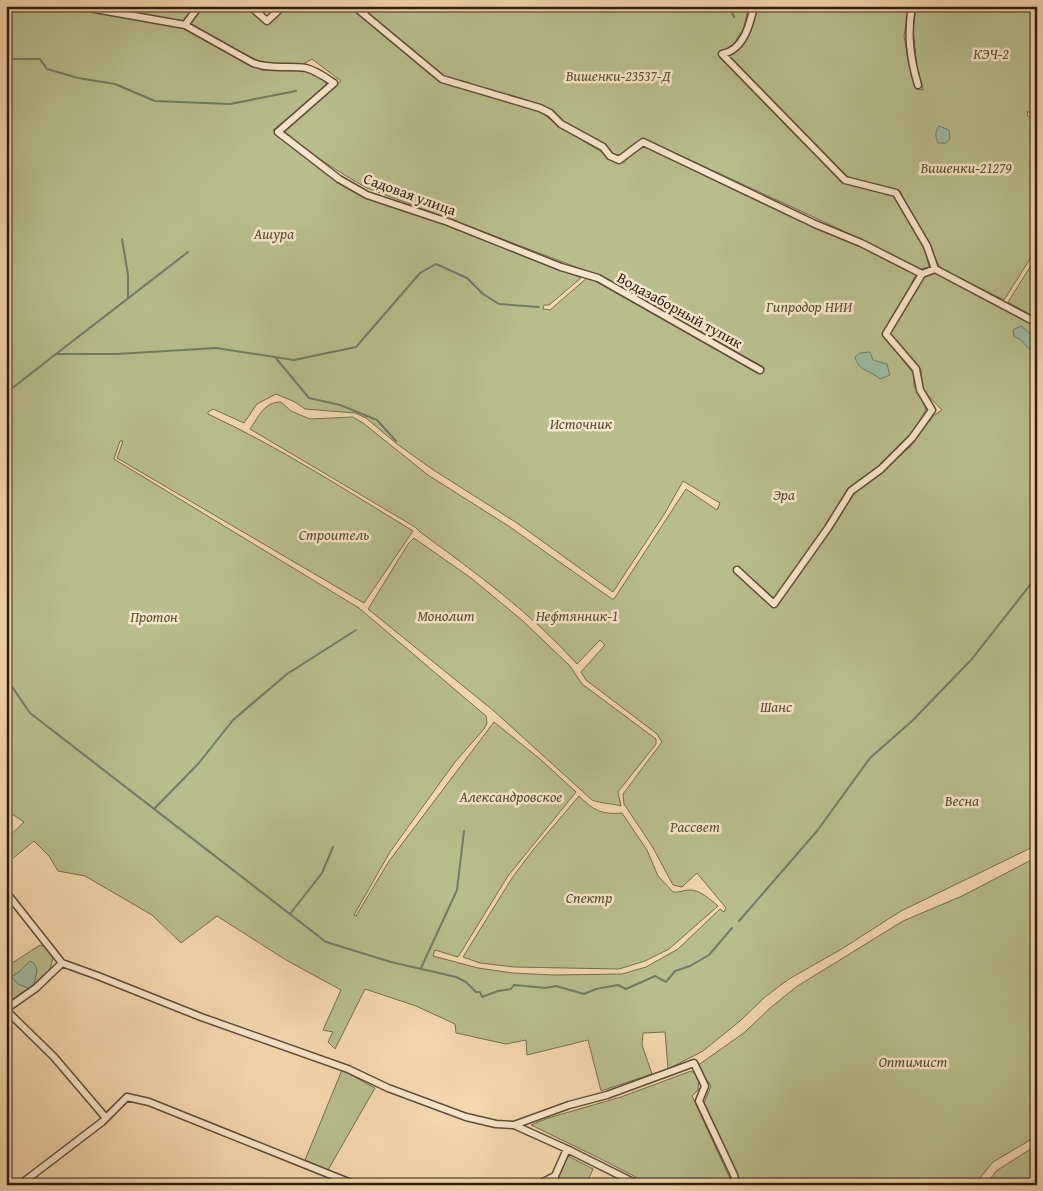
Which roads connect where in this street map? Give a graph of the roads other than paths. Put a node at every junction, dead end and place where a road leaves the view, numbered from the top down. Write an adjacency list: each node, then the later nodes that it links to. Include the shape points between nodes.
1 (78, 6): 8 (street)
2 (199, 6): 8 (street)
3 (250, 6): 4 (street, via 267,21)
4 (283, 6)
5 (354, 6): 12 (street, via 442,79 540,108 619,160 643,142)
6 (754, 6): 10 (street, via 749,29 737,45 722,54 845,180 896,193 927,246)
7 (912, 6): 9 (street, via 909,41)
8 (185, 25): 11 (street, Садовая улица, via 253,64 265,68 304,68 319,72 334,83 278,132 339,179 367,195)
9 (918, 85)
10 (935, 269): 12 (street); 13 (street)
11 (587, 274): 14 (street, Водазаборный тупик)
12 (922, 274): 15 (street, via 886,334 916,369 920,390 932,410 912,438 882,469 851,491 774,604)
13 (1037, 323)
14 (760, 370)
15 (737, 570)
16 (6, 892): 17 (street)
17 (62, 963): 18 (street, via 36,988); 20 (street, via 348,1069 388,1088 466,1117)
18 (6, 1009): 19 (street, via 54,1057)
19 (106, 1118): 23 (street, via 26,1180); 24 (street, via 127,1098 149,1102)
20 (514, 1125): 21 (street); 28 (street, via 694,1063 705,1086 699,1101)
21 (567, 1149): 22 (street); 27 (street)
22 (554, 1176): 25 (street); 26 (street)
23 (24, 1185)
24 (356, 1185)
25 (537, 1185)
26 (554, 1185)
27 (639, 1185)
28 (737, 1185)

